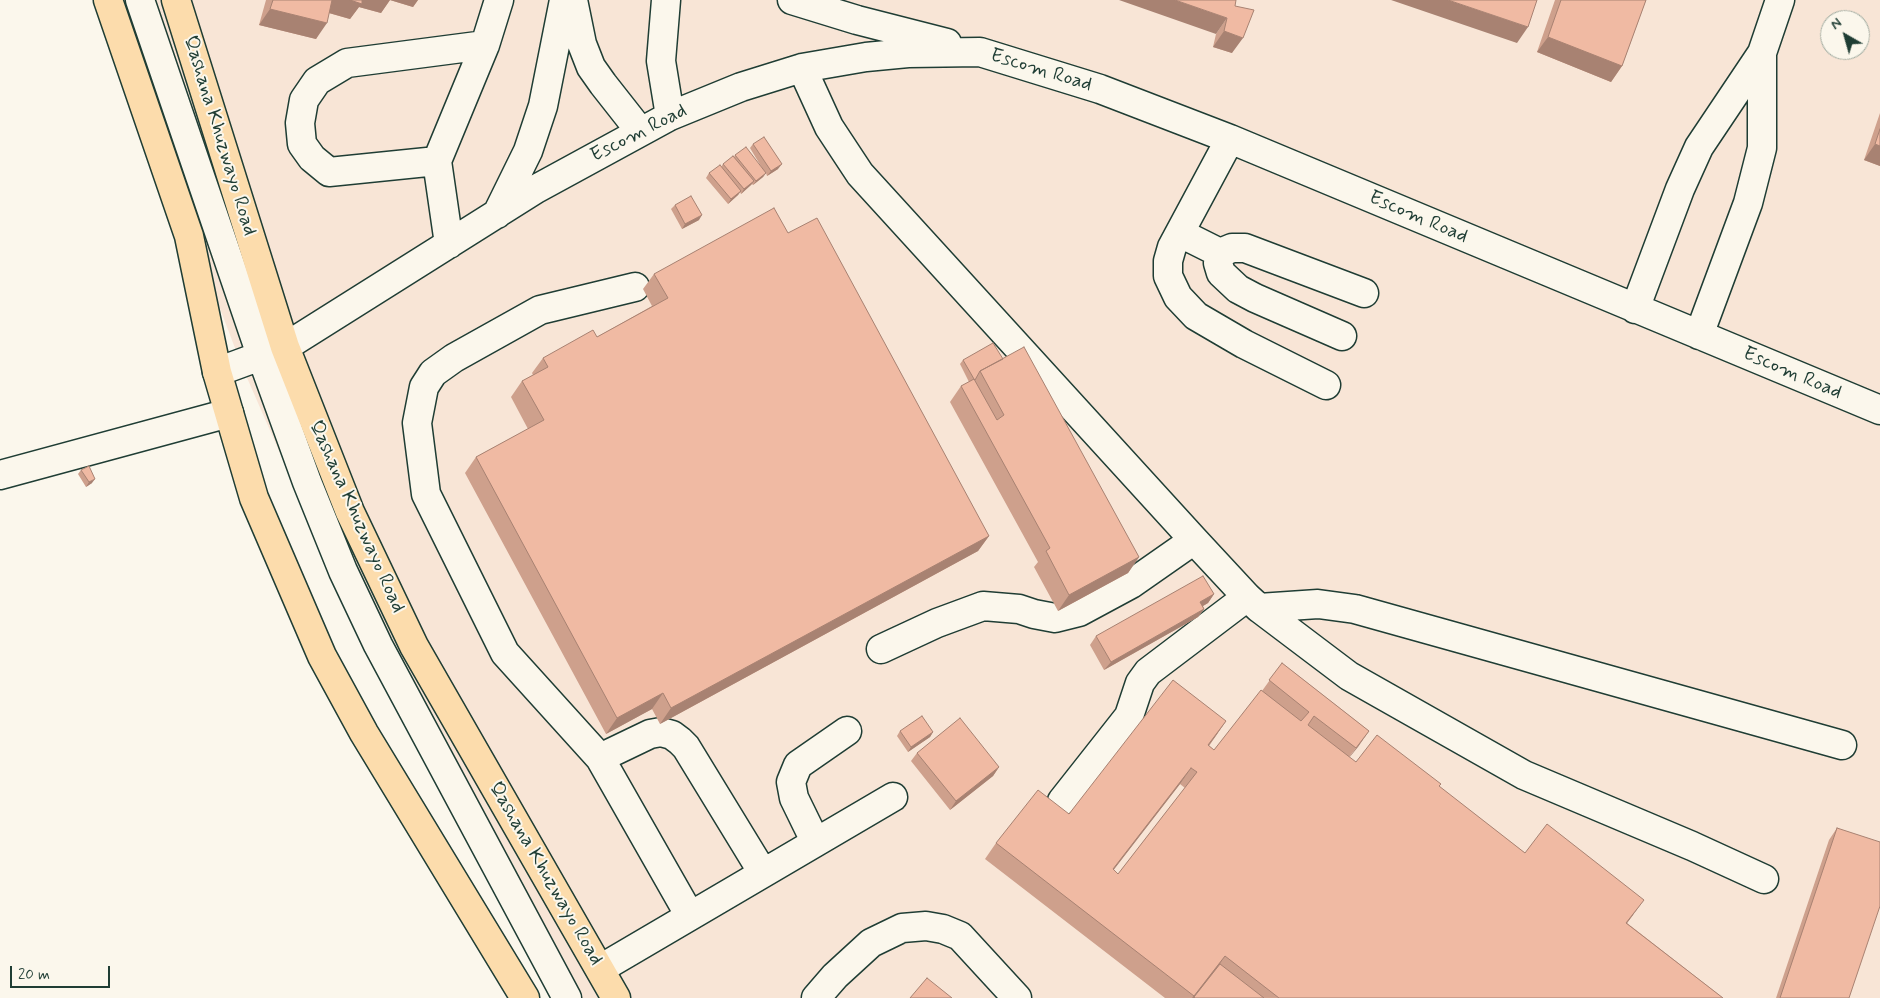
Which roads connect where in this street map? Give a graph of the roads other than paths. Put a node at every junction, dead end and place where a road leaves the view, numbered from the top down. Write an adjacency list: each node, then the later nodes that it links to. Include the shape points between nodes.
1 (108, 0): 28 (main road, via 189,236)
2 (140, 0): 27 (street)
3 (176, 0): 27 (main road, Qashana Khuzwayo Road)
4 (499, 0): 10 (street)
5 (564, 0): 18 (street, via 543,106 528,150)
6 (573, 0): 15 (street, via 582,44 591,67)
7 (666, 0): 14 (street, via 661,61)
8 (792, 0): 11 (street)
9 (1780, 0): 12 (street)
10 (485, 45): 17 (street); 17 (street, via 347,63 317,81 304,100 300,122 302,144 312,158 329,172)
11 (980, 52): 13 (street, Escom Road, via 866,57); 16 (street, Escom Road, via 1100,89)
12 (1762, 53): 24 (street, via 1699,147); 25 (street, via 1762,148 1748,203)
13 (802, 68): 14 (street, Escom Road, via 741,87); 33 (street, via 829,127 860,174)
14 (670, 116): 15 (street, Escom Road)
15 (640, 131): 18 (street, Escom Road)
16 (1230, 139): 19 (street); 24 (street, Escom Road)
17 (437, 161): 20 (street)
18 (497, 214): 20 (street, Escom Road)
19 (1180, 233): 21 (street); 29 (street, via 1168,261 1168,276 1178,297 1196,316)
20 (449, 244): 27 (street, Escom Road)
21 (1220, 254): 23 (street, via 1232,248 1245,248); 26 (street, via 1221,273 1238,288)
22 (635, 287): 38 (street, via 540,310 454,358 433,373 424,387 417,423 426,494 505,653)
23 (1364, 293)
24 (1635, 309): 25 (street, Escom Road)
25 (1699, 335): 30 (street, Escom Road)
26 (1342, 336)
27 (273, 351): 28 (street, Escom Road); 45 (main road, Qashana Khuzwayo Road, via 414,646); 47 (street, via 307,482 342,571)
28 (217, 372): 31 (main road)
29 (1326, 385)
30 (1880, 410)
31 (229, 414): 32 (street); 46 (main road, via 254,498 322,656 364,732)
32 (0, 476)
33 (1194, 540): 34 (street); 35 (street, via 1131,584 1080,612 1055,618 1019,608 983,606 937,623)
34 (1253, 603): 37 (street, via 1318,604 1355,609); 40 (street, via 1148,672 1140,683 1129,716); 43 (street, via 1349,676 1524,775)
35 (881, 650)
36 (847, 731): 41 (street, via 798,765 790,782 794,798)
37 (1842, 745)
38 (600, 758): 42 (street, via 650,734 661,732 680,741); 44 (street)
39 (893, 797): 41 (street)
40 (1062, 801)
41 (815, 841): 42 (street)
42 (763, 873): 44 (street)
43 (1764, 879)
44 (690, 916): 45 (street)
45 (600, 969): 48 (main road, Qashana Khuzwayo Road)
46 (525, 998)
47 (567, 998)
48 (616, 998)
49 (816, 998): 50 (street, via 871,943 902,928 926,926 960,936)
50 (1017, 998)

